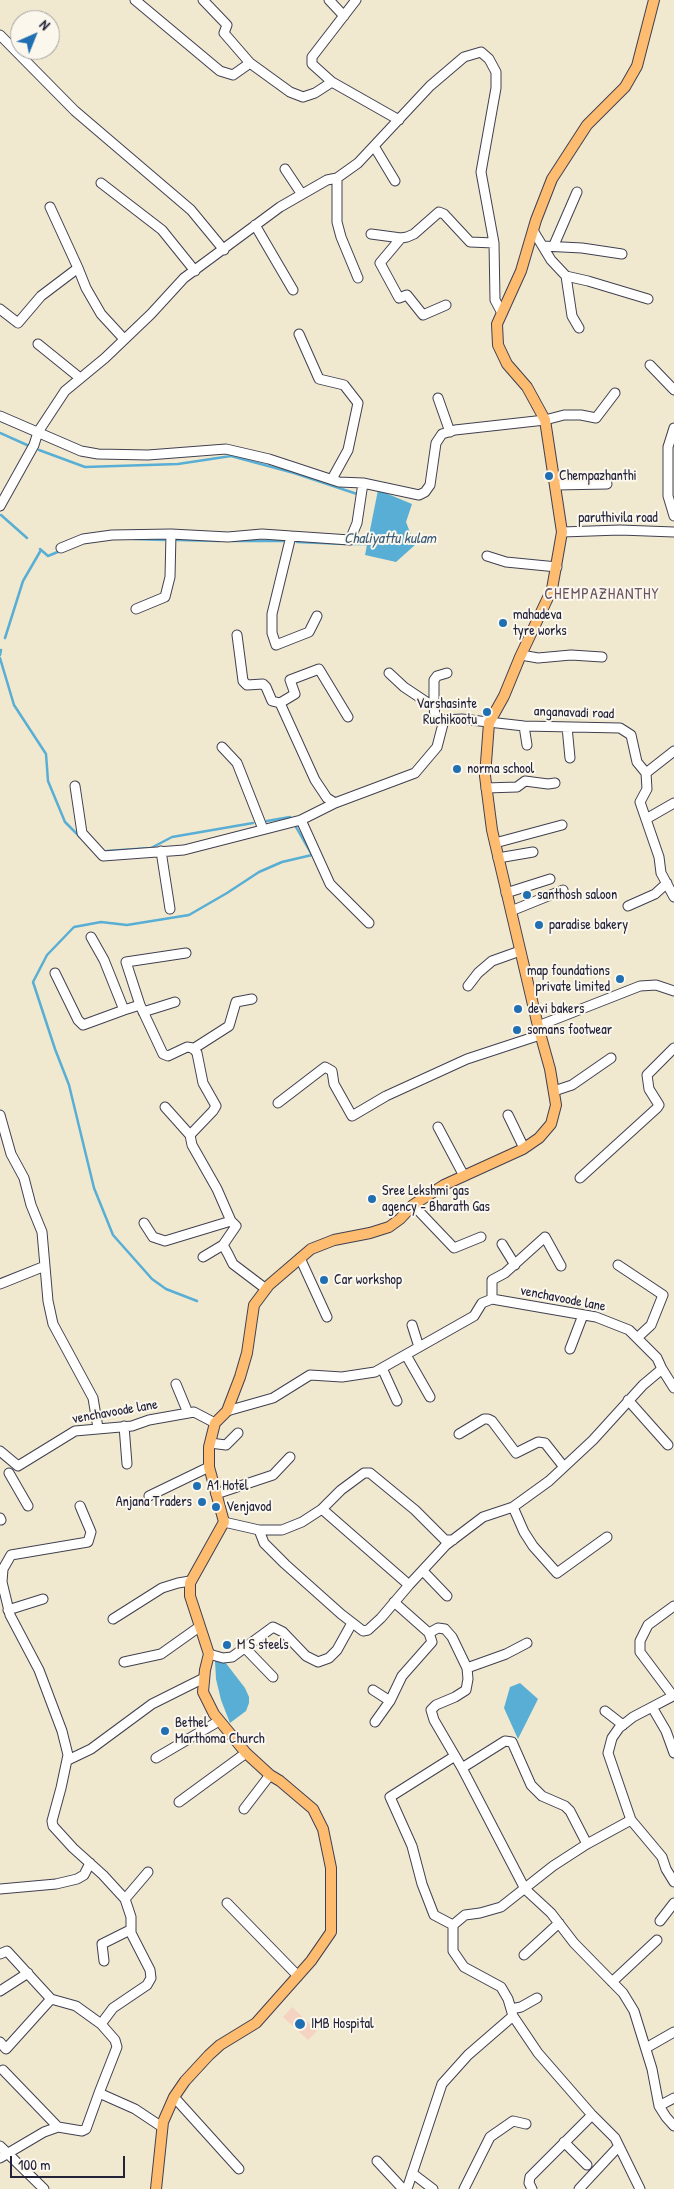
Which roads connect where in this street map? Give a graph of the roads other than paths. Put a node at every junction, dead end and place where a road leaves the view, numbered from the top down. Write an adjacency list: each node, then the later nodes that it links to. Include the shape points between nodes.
1 (135, 0): 8 (street, via 220,71 233,75)
2 (203, 0): 8 (street, via 227,25 224,33)
3 (329, 0): 6 (street)
4 (356, 0): 6 (street)
5 (654, 0): 20 (main road, via 637,66 625,87 587,125 561,164 552,179)
6 (344, 16): 9 (street, via 312,57 312,64)
7 (0, 35): 26 (street, via 75,112 192,210)
8 (250, 63): 9 (street, via 290,92 303,96 315,93)
9 (332, 82): 10 (street)
10 (399, 120): 11 (street); 23 (street, via 430,86 464,57 481,52 489,59 496,72 496,88 481,172)
11 (374, 146): 13 (street); 14 (street)
12 (285, 169): 17 (street)
13 (337, 178): 17 (street); 31 (street, via 337,222)
14 (395, 180)
15 (102, 183): 29 (street, via 162,230)
16 (577, 192): 24 (street)
17 (301, 193): 19 (street)
18 (50, 207): 28 (street)
19 (255, 224): 26 (street); 32 (street)
20 (534, 232): 25 (street); 36 (main road, via 522,272)
21 (371, 234): 22 (street)
22 (401, 238): 23 (street, via 414,234 439,212 470,242); 34 (street, via 380,263 399,298 407,295 423,315)
23 (494, 243): 36 (street, via 495,300)
24 (554, 245): 25 (street); 27 (street)
25 (543, 246): 30 (street)
26 (224, 250): 29 (street)
27 (622, 254)
28 (78, 268): 35 (street, via 41,296 18,323); 39 (street, via 102,314)
29 (195, 271): 39 (street, via 184,278)
30 (566, 276): 33 (street); 37 (street, via 572,316)
31 (358, 278)
32 (293, 290)
33 (648, 299)
34 (446, 305)
35 (0, 309)
36 (502, 313): 47 (main road, via 497,324 498,345)
37 (579, 328)
38 (299, 334): 51 (street, via 319,379 344,385 358,403 348,450)
39 (124, 339): 42 (street)
40 (38, 344): 42 (street)
41 (650, 365): 43 (street)
42 (80, 378): 49 (street, via 65,391)
43 (674, 390)
44 (615, 393): 47 (street, via 596,418 564,415)
45 (438, 398): 50 (street)
46 (0, 416): 49 (street)
47 (545, 420): 50 (street); 54 (main road)
48 (674, 428): 56 (street, via 668,447 668,496)
49 (38, 432): 51 (street, via 81,451 98,454 148,455 226,449); 55 (street)
50 (450, 432): 52 (street, via 442,434 436,443 430,485 425,492 412,494)
51 (332, 479): 52 (street)
52 (363, 483): 60 (street, via 357,523 350,540)
53 (607, 484): 54 (street)
54 (556, 485): 57 (main road)
55 (0, 506)
56 (674, 516)
57 (562, 532): 58 (street, paruthivila road); 63 (main road)
58 (674, 532)
59 (171, 534): 60 (street); 61 (street, via 95,536); 64 (street, via 170,577 165,597)
60 (291, 536): 65 (street, via 272,614 276,645 309,632)
61 (61, 548)
62 (487, 556): 63 (street, via 506,562)
63 (557, 567): 67 (main road, via 552,589)
64 (136, 609)
65 (317, 616)
66 (237, 635): 71 (street, via 243,681 248,685 263,684 272,701)
67 (521, 655): 68 (street, via 538,658); 75 (main road)
68 (602, 657)
69 (388, 673): 72 (street)
70 (447, 673): 72 (street, via 434,680)
71 (280, 703): 73 (street, via 295,694 290,680 319,670); 87 (street, via 315,780)
72 (434, 707): 74 (street, via 435,717)
73 (348, 717)
74 (444, 720): 75 (street, anganavadi road); 87 (street, via 437,747 415,773)
75 (489, 723): 76 (street, anganavadi road); 85 (main road)
76 (524, 726): 77 (street, anganavadi road); 78 (street)
77 (567, 726): 81 (street); 82 (street, anganavadi road, via 620,728 631,735 637,762)
78 (527, 745)
79 (222, 747): 91 (street, via 237,763)
80 (674, 751): 82 (street)
81 (570, 758)
82 (646, 773): 89 (street, via 647,789 640,802)
83 (555, 783): 85 (street, via 525,781 517,787)
84 (75, 786): 93 (street, via 82,833 103,856)
85 (486, 788): 92 (main road)
86 (674, 803): 89 (street)
87 (335, 804): 88 (street)
88 (301, 820): 91 (street); 104 (street, via 330,884)
89 (646, 820): 97 (street)
90 (562, 825): 92 (street)
91 (263, 829): 93 (street, via 184,850)
92 (495, 842): 95 (main road)
93 (161, 851): 102 (street)
94 (533, 852): 95 (street)
95 (498, 858): 99 (main road)
96 (550, 879): 99 (street)
97 (667, 883): 100 (street); 101 (street, via 655,894)
98 (563, 890): 103 (street)
99 (506, 893): 103 (main road)
100 (674, 897)
101 (628, 906)
102 (170, 910)
103 (511, 911): 106 (main road)
104 (369, 922)
105 (91, 937): 114 (street)
106 (520, 951): 109 (street, via 492,961); 115 (main road)
107 (186, 953): 113 (street, via 126,962)
108 (55, 973): 114 (street, via 83,1025)
109 (468, 986)
110 (674, 990): 115 (street, via 656,985 640,986)
111 (252, 999): 117 (street, via 236,1002 229,1026)
112 (175, 1002): 113 (street)
113 (141, 1009): 114 (street); 117 (street, via 163,1054 168,1056 187,1047)
114 (124, 1010)
115 (539, 1031): 119 (main road); 120 (street, via 467,1058 386,1096 352,1116 334,1084 332,1071 325,1067)
116 (674, 1048): 128 (street, via 647,1075 657,1108)
117 (194, 1049): 125 (street, via 203,1082 216,1106)
118 (611, 1058): 119 (street, via 572,1085)
119 (554, 1091): 126 (main road, via 556,1105 551,1124)
120 (278, 1103)
121 (165, 1107): 125 (street)
122 (0, 1115): 139 (street, via 11,1154 24,1178 42,1232)
123 (508, 1115): 126 (street)
124 (438, 1127): 127 (street)
125 (190, 1135): 130 (street)
126 (524, 1148): 127 (main road)
127 (464, 1176): 129 (main road)
128 (580, 1178)
129 (414, 1205): 132 (street, via 454,1248); 136 (main road, via 389,1227 334,1240 311,1249)
130 (231, 1221): 131 (street, via 165,1241 153,1237); 134 (street, via 236,1226)
131 (144, 1223)
132 (481, 1236)
133 (502, 1244): 138 (street)
134 (223, 1245): 135 (street); 142 (street, via 233,1264)
135 (203, 1257)
136 (300, 1258): 142 (main road); 145 (street)
137 (618, 1264): 147 (street, via 663,1295 651,1325)
138 (515, 1265): 140 (street, via 545,1237); 143 (street, via 492,1280)
139 (45, 1266): 141 (street); 162 (street, via 53,1324 93,1398)
140 (561, 1266)
141 (0, 1284)
142 (266, 1289): 158 (main road, via 254,1305 247,1353)
143 (492, 1299): 144 (street, venchavoode lane); 148 (street, via 482,1303 474,1316)
144 (584, 1315): 147 (street, venchavoode lane, via 629,1330); 149 (street)
145 (327, 1317)
146 (412, 1325): 148 (street)
147 (637, 1338): 152 (street, venchavoode lane, via 657,1358)
148 (418, 1347): 150 (street)
149 (570, 1349)
150 (406, 1354): 151 (street); 155 (street)
151 (382, 1368): 157 (street); 158 (street, via 342,1377 310,1375 273,1398)
152 (662, 1369): 154 (street, venchavoode lane); 156 (street)
153 (176, 1384): 159 (street)
154 (674, 1388)
155 (430, 1398)
156 (628, 1400): 166 (street); 172 (street)
157 (397, 1401)
158 (227, 1411): 160 (main road)
159 (188, 1413): 160 (street, via 194,1412); 161 (street, venchavoode lane)
160 (215, 1423): 165 (main road)
161 (124, 1426): 162 (street, venchavoode lane); 169 (street)
162 (98, 1428): 170 (street, venchavoode lane, via 75,1431)
163 (238, 1433): 165 (street, via 226,1445)
164 (460, 1434): 172 (street, via 488,1419 516,1453 538,1442 546,1443)
165 (210, 1443): 171 (main road)
166 (668, 1445)
167 (0, 1451): 170 (street)
168 (290, 1456): 175 (street, via 272,1475)
169 (127, 1464)
170 (18, 1466): 173 (street, venchavoode lane)
171 (210, 1467): 175 (main road); 176 (street)
172 (564, 1467): 179 (street)
173 (8, 1474): 174 (street, venchavoode lane); 177 (street)
174 (0, 1481)
175 (216, 1494): 181 (main road)
176 (149, 1496)
177 (28, 1506)
178 (80, 1506): 192 (street, via 90,1532 88,1542 11,1556 3,1569 2,1582)
179 (514, 1507): 183 (street, via 533,1546 557,1573); 184 (street, via 484,1517)
180 (322, 1509): 182 (street, via 282,1530); 184 (street, via 348,1484 364,1473 370,1473 445,1540); 187 (street)
181 (224, 1522): 182 (street); 186 (main road)
182 (259, 1530): 194 (street, via 264,1543)
183 (607, 1537)
184 (453, 1540): 185 (street)
185 (423, 1570): 187 (street); 188 (street)
186 (190, 1581): 193 (street, via 162,1588); 195 (main road, via 190,1596)
187 (409, 1586): 190 (street)
188 (447, 1596)
189 (43, 1599): 192 (street)
190 (394, 1602): 194 (street, via 368,1630 363,1631); 196 (street)
191 (674, 1606): 205 (street, via 648,1625 640,1640 640,1652)
192 (8, 1610): 216 (street, via 39,1670 62,1731)
193 (113, 1619)
194 (352, 1623): 198 (street, via 337,1650 318,1662 306,1656 273,1627)
195 (200, 1627): 199 (main road); 200 (street, via 161,1654)
196 (429, 1633): 201 (street, via 438,1628 445,1629); 206 (street, via 432,1642 402,1676)
197 (527, 1643): 201 (street)
198 (245, 1648): 199 (street, via 232,1657); 203 (street)
199 (209, 1654): 202 (main road)
200 (124, 1662)
201 (467, 1668): 214 (street, via 466,1690 431,1710)
202 (204, 1678): 209 (main road, via 203,1692); 216 (street, via 152,1704 90,1749)
203 (273, 1678)
204 (373, 1690): 206 (street)
205 (674, 1696): 207 (street)
206 (390, 1701): 210 (street)
207 (652, 1707): 211 (street); 213 (street)
208 (605, 1711): 211 (street)
209 (219, 1721): 212 (main road); 215 (street)
210 (375, 1722)
211 (623, 1725): 221 (street, via 612,1738 608,1753)
212 (246, 1753): 218 (main road); 219 (street)
213 (674, 1753)
214 (455, 1756): 217 (street); 233 (street, via 390,1797 412,1846 434,1915)
215 (156, 1758)
216 (68, 1760): 223 (street, via 52,1826)
217 (462, 1768): 222 (street, via 505,1741 512,1742 530,1786 570,1811); 227 (street)
218 (270, 1775): 220 (street); 240 (main road, via 313,1809 324,1829 331,1868 331,1932)
219 (179, 1802)
220 (244, 1809)
221 (631, 1820): 222 (street); 225 (street, via 662,1858)
222 (587, 1844): 227 (street, via 537,1877)
223 (90, 1863): 226 (street, via 84,1875 77,1879); 228 (street)
224 (148, 1872): 228 (street)
225 (674, 1882)
226 (0, 1889)
227 (525, 1889): 232 (street); 233 (street, via 501,1907 465,1915)
228 (124, 1899): 234 (street, via 131,1917)
229 (228, 1903): 240 (street)
230 (674, 1903): 231 (street)
231 (660, 1921)
232 (559, 1923): 237 (street); 241 (street)
233 (452, 1925): 245 (street, via 453,1951 464,1966 501,1987)
234 (130, 1930): 238 (street, via 102,1944); 246 (street, via 151,1978 147,1985 113,2008)
235 (657, 1940): 241 (street)
236 (0, 1954): 239 (street, via 7,1951)
237 (524, 1955)
238 (104, 1960)
239 (28, 1973): 242 (street); 243 (street)
240 (298, 1976): 252 (main road, via 256,2023 209,2055)
241 (612, 1982): 248 (street, via 624,1993 634,2010)
242 (0, 1992)
243 (51, 1998): 246 (street, via 76,2006); 249 (street)
244 (537, 1998): 245 (street)
245 (512, 2013): 255 (street, via 538,2053); 267 (street, via 468,2054 442,2084)
246 (101, 2024): 251 (street, via 117,2047)
247 (674, 2032): 248 (street)
248 (646, 2048): 254 (street)
249 (2, 2049)
250 (2, 2070): 259 (street)
251 (100, 2093): 257 (street); 259 (street, via 86,2129)
252 (174, 2097): 257 (main road); 266 (street)
253 (674, 2098): 254 (street)
254 (659, 2106): 258 (street)
255 (592, 2115): 260 (street); 262 (street, via 611,2132)
256 (526, 2124): 273 (street, via 513,2122 490,2137)
257 (162, 2126): 269 (main road)
258 (674, 2126)
259 (58, 2127): 263 (street)
260 (564, 2142): 265 (street); 274 (street, via 530,2177)
261 (0, 2146): 263 (street)
262 (619, 2146): 275 (street); 276 (street)
263 (4, 2156): 268 (street)
264 (377, 2161): 270 (street)
265 (587, 2165)
266 (239, 2168)
267 (412, 2173): 271 (street); 272 (street)
268 (44, 2189)
269 (156, 2189)
270 (403, 2189)
271 (407, 2189)
272 (433, 2189)
273 (464, 2189)
274 (532, 2189)
275 (579, 2189)
276 (640, 2189)

